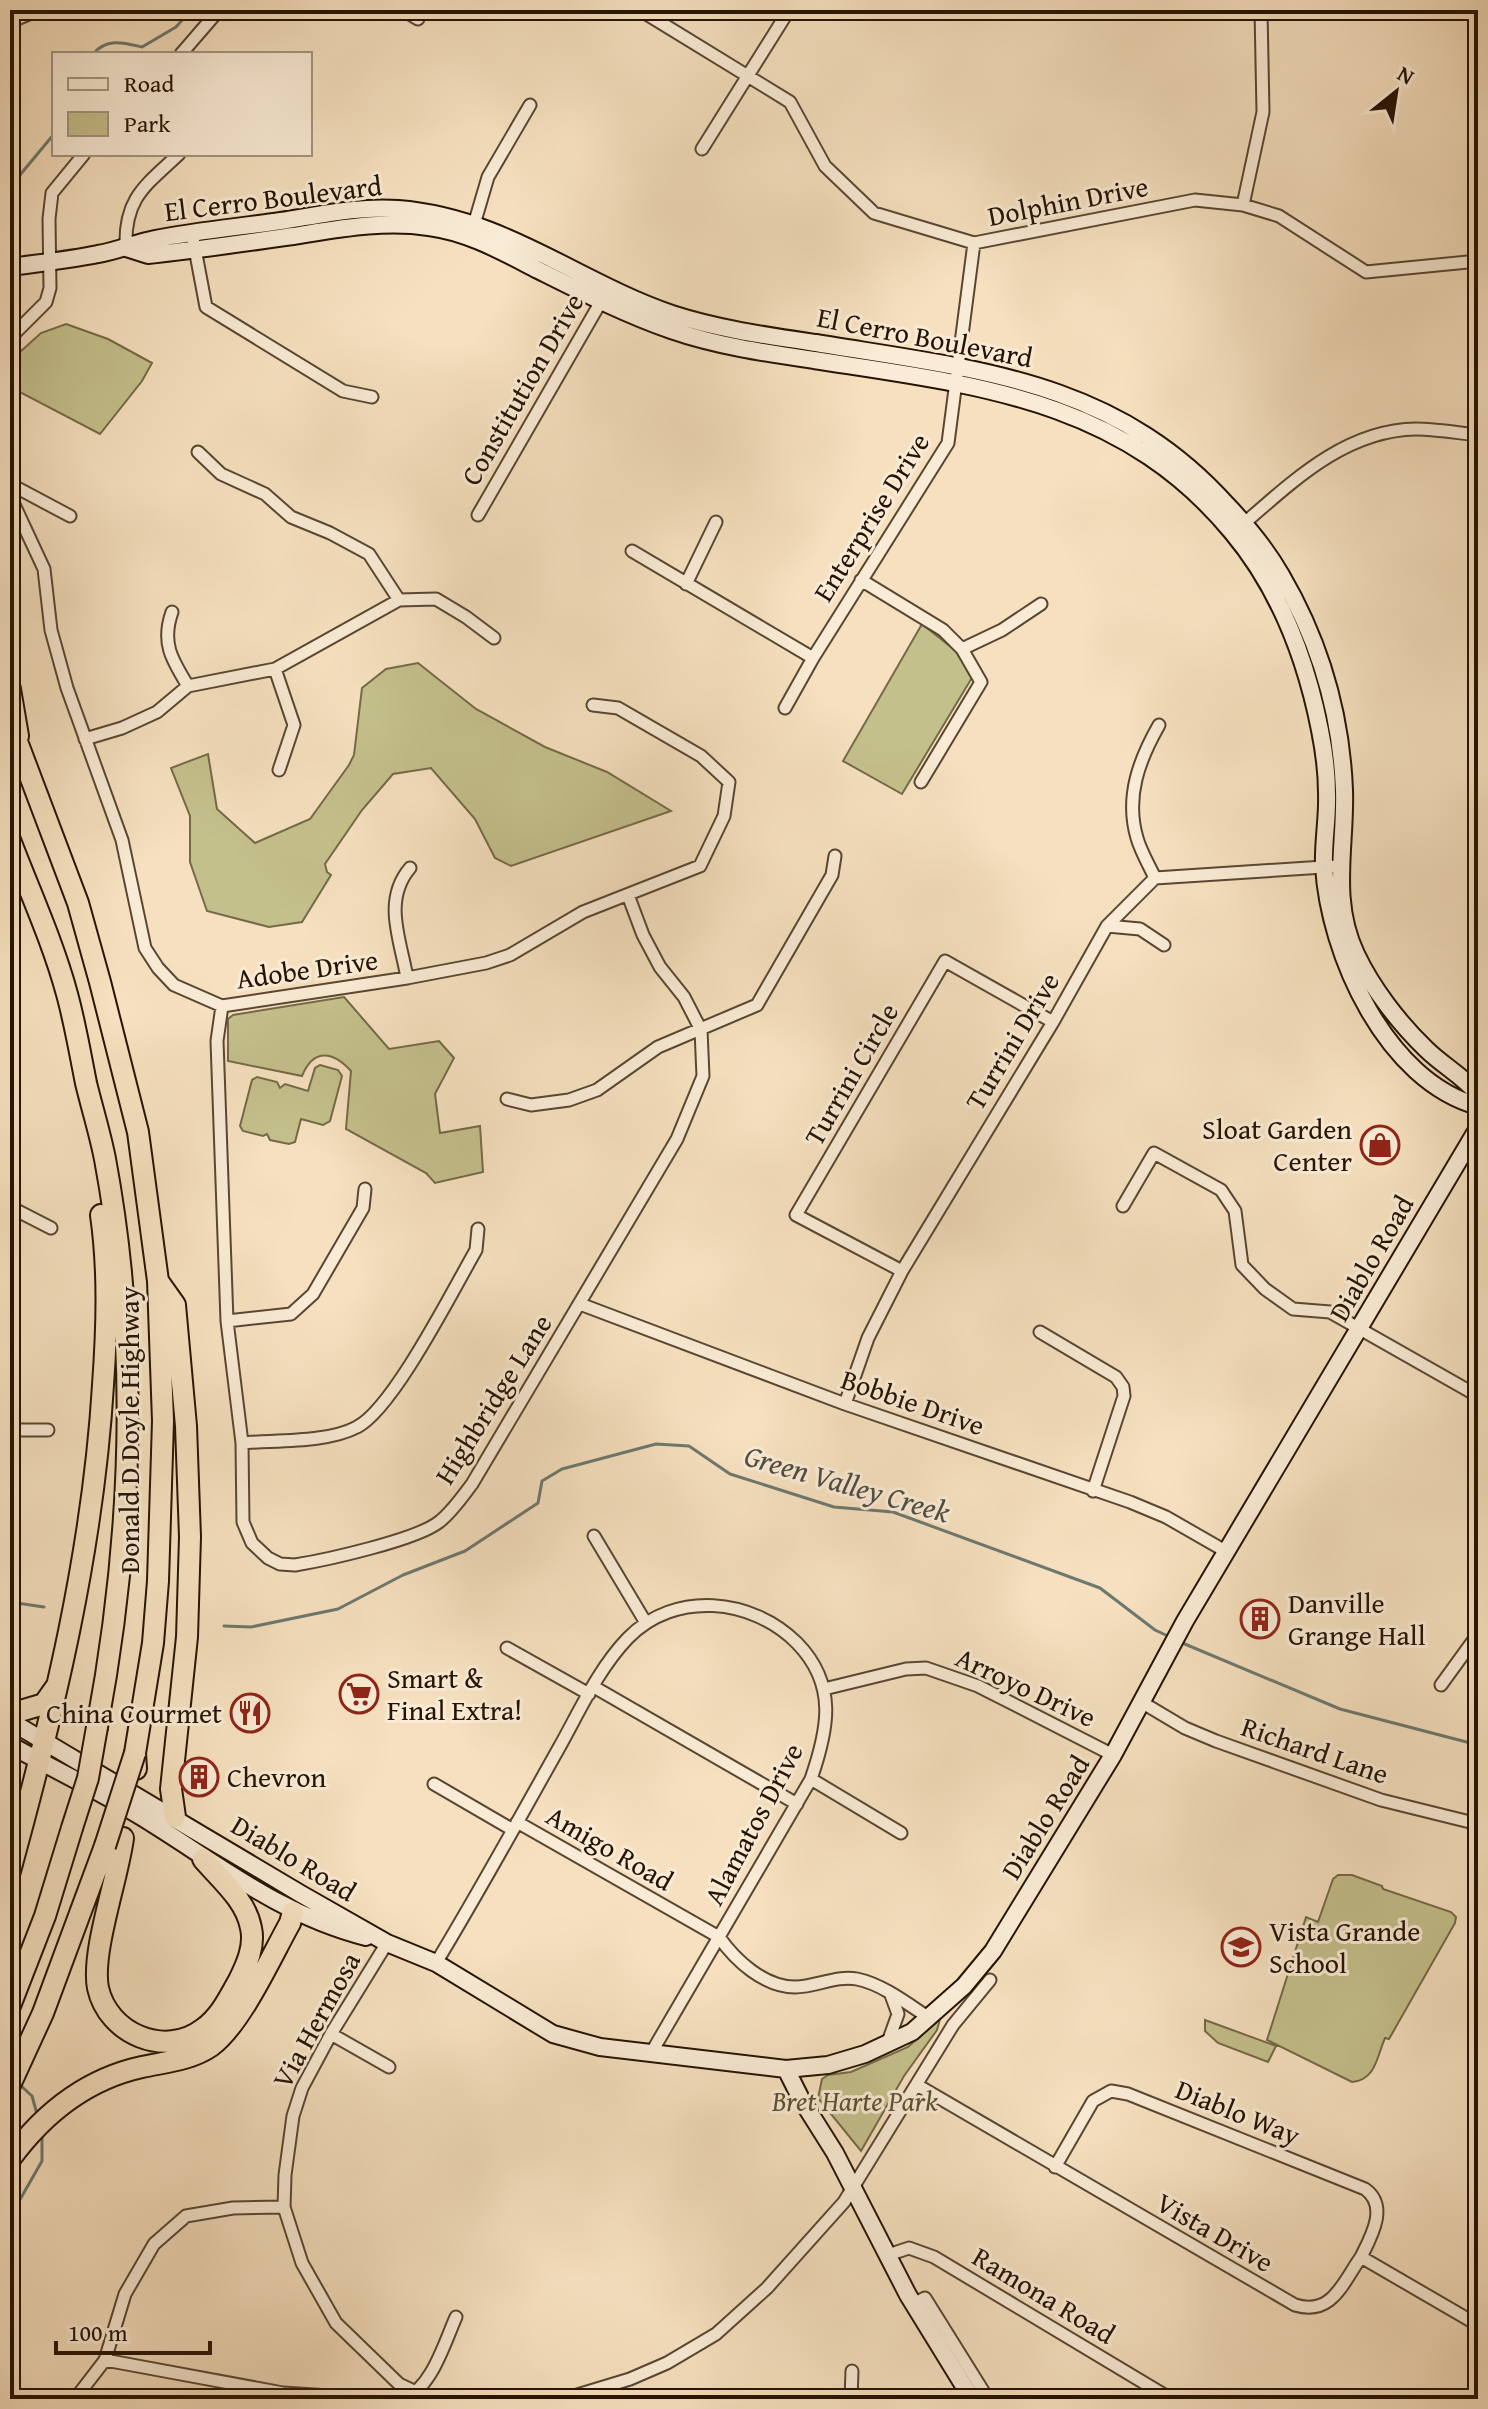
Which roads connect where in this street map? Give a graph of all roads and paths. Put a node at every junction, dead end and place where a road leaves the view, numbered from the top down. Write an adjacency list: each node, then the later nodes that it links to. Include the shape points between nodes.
1 (38, 10): 8 (street)
2 (219, 10): 9 (street)
3 (403, 10): 7 (street)
4 (640, 10): 10 (street, Dolphin Drive)
5 (789, 10): 10 (street)
6 (1261, 10): 15 (street, via 1263,112)
7 (418, 19)
8 (10, 22)
9 (183, 52)
10 (748, 78): 12 (street); 18 (street, Dolphin Drive, via 790,102 825,166 874,213)
11 (530, 105): 16 (street, via 488,177)
12 (702, 149)
13 (82, 156): 21 (street, via 52,193)
14 (177, 156): 19 (street, via 132,203)
15 (1243, 205): 18 (street, Dolphin Drive, via 1195,200); 20 (street, Dolphin Drive, via 1279,216 1366,272)
16 (472, 230): 17 (street, El Cerro Boulevard, via 436,213 393,208 352,210); 23 (street, El Cerro Boulevard)
17 (193, 242): 19 (street, El Cerro Boulevard, via 147,241); 27 (street, via 206,307 343,391)
18 (974, 243): 25 (street, Enterprise Drive)
19 (126, 248): 21 (street, El Cerro Boulevard)
20 (1478, 261)
21 (51, 262): 22 (street, El Cerro Boulevard); 24 (street, via 46,302)
22 (10, 267)
23 (605, 294): 25 (street, El Cerro Boulevard, via 747,332); 26 (street, El Cerro Boulevard, via 675,332 745,350); 32 (street, Constitution Drive)
24 (10, 338)
25 (960, 366): 26 (street, Enterprise Drive); 35 (street, El Cerro Boulevard, via 1035,384 1107,412 1173,454 1211,487)
26 (958, 384): 35 (street, El Cerro Boulevard, via 1049,406 1122,438); 37 (street, Enterprise Drive, via 948,443)
27 (372, 397)
28 (1478, 435): 35 (street, via 1415,429 1349,443)
29 (198, 452): 39 (street, via 221,474 265,494 291,517 369,554)
30 (10, 484): 33 (street)
31 (10, 496): 52 (street, Adobe Drive, via 44,569 51,630)
32 (478, 515)
33 (70, 516)
34 (716, 522): 38 (street)
35 (1239, 528): 58 (street, El Cerro Boulevard, via 1307,669 1322,735)
36 (632, 551): 38 (street)
37 (861, 580): 43 (street, via 943,630); 44 (street, Enterprise Drive)
38 (686, 584): 44 (street)
39 (399, 600): 42 (street, via 436,599); 45 (street)
40 (1041, 604): 43 (street)
41 (172, 612): 46 (street, via 167,649)
42 (494, 638)
43 (962, 649): 55 (street, via 981,682)
44 (813, 658): 49 (street, Enterprise Drive)
45 (275, 669): 46 (street); 54 (street, via 294,725)
46 (188, 686): 52 (street, via 157,712)
47 (10, 689): 53 (highway)
48 (593, 705): 61 (street, Adobe Drive, via 618,708 701,756 729,782 724,816 700,866)
49 (785, 708)
50 (10, 723): 53 (highway, Donald D Doyle Highway)
51 (1159, 725): 60 (street, via 1141,757 1133,792 1137,837)
52 (85, 739): 65 (street, Adobe Drive, via 122,840 145,948 174,985)
53 (20, 747): 79 (highway, Donald D Doyle Highway, via 78,903 100,982 138,1132)
54 (279, 770)
55 (921, 782)
56 (10, 840): 71 (highway, Donald D Doyle Highway, via 66,992)
57 (835, 856): 67 (street, via 832,875 757,1005)
58 (1332, 865): 60 (street); 68 (street, El Cerro Boulevard, via 1354,951 1364,969 1427,1051); 70 (street, El Cerro Boulevard, via 1332,923 1376,1022 1444,1093)
59 (410, 868): 64 (street, via 393,906)
60 (1155, 878): 62 (street, Turrini Drive)
61 (628, 895): 64 (street, Adobe Drive, via 583,912 510,955); 67 (street, Highbridge Lane, via 660,967)
62 (1107, 926): 63 (street, via 1140,929); 66 (street, Turrini Drive)
63 (1164, 945)
64 (407, 978): 65 (street, Adobe Drive)
65 (222, 1006): 81 (street, Highbridge Lane, via 217,1041)
66 (1053, 1022): 78 (street, Turrini Drive); 78 (street, Turrini Circle, via 945,961 796,1215)
67 (701, 1030): 69 (street, via 658,1047 597,1090 569,1100 531,1105); 80 (street, Highbridge Lane, via 703,1076 677,1139)
68 (1478, 1094)
69 (507, 1099)
70 (1478, 1106)
71 (92, 1108): 96 (highway, via 91,1151 105,1272 101,1422 88,1539); 121 (highway, Donald D Doyle Highway, bridge, via 118,1242 126,1334 126,1507 120,1579 88,1778)
72 (1478, 1128): 82 (street, Diablo Road)
73 (365, 1189): 81 (street, via 363,1208 313,1294 291,1314)
74 (1123, 1206): 82 (street, via 1154,1153 1221,1190 1235,1211 1242,1265 1265,1289 1293,1309 1330,1312)
75 (10, 1207): 76 (street)
76 (51, 1228)
77 (478, 1229): 88 (street, via 476,1250 392,1392 369,1420 332,1436)
78 (902, 1271): 85 (street, Turrini Drive, via 868,1338)
79 (158, 1281): 108 (highway, via 175,1305 189,1483 187,1637 171,1789); 112 (highway, Donald D Doyle Highway, bridge, via 163,1421 158,1581 136,1761)
80 (580, 1304): 85 (street, Bobbie Drive); 88 (street, Highbridge Lane, via 472,1484 438,1523 412,1535 310,1562 288,1565 268,1558 252,1543 243,1522)
81 (227, 1321): 88 (street, Highbridge Lane)
82 (1361, 1328): 84 (street); 91 (street, Diablo Road)
83 (1040, 1332): 89 (street, via 1116,1377 1123,1387 1122,1405)
84 (1478, 1396)
85 (845, 1404): 89 (street, Bobbie Drive)
86 (10, 1430): 87 (street)
87 (48, 1430)
88 (242, 1443)
89 (1093, 1491): 91 (street, Bobbie Drive, via 1166,1517)
90 (594, 1536): 92 (street)
91 (1227, 1552): 99 (street, Diablo Road)
92 (646, 1623): 97 (street, Alamatos Drive, via 683,1607 747,1610 782,1629 800,1647); 98 (street, Alamatos Drive, via 628,1638)
93 (1478, 1634): 95 (street)
94 (507, 1648): 98 (street)
95 (1441, 1685)
96 (56, 1687): 100 (highway, via 44,1704); 103 (highway)
97 (824, 1689): 104 (street, Arroyo Drive, via 926,1668 978,1686); 105 (street, Alamatos Drive, via 824,1742)
98 (592, 1691): 107 (street); 110 (street, Alamatos Drive)
99 (1143, 1703): 104 (street, Diablo Road); 109 (street, Richard Lane, via 1216,1741 1381,1800)
100 (10, 1714)
101 (10, 1721): 103 (street, Diablo Road)
102 (10, 1745): 103 (street, Diablo Road)
103 (43, 1752): 108 (street, Diablo Road); 113 (street, Diablo Road); 114 (highway)
104 (1113, 1755): 122 (street, Diablo Road, via 993,1951)
105 (811, 1779): 107 (street, Alamatos Drive); 111 (street)
106 (434, 1784): 110 (street, Amigo Road)
107 (797, 1804): 116 (street, Alamatos Drive)
108 (175, 1817): 115 (street, Diablo Road)
109 (1478, 1824)
110 (515, 1826): 116 (street, Amigo Road); 118 (street, Alamatos Drive)
111 (901, 1833)
112 (114, 1842): 113 (highway, via 98,1989 121,2026 146,2039 175,2042 202,2030 220,2012 249,1957 252,1928 247,1914); 128 (highway, Donald D Doyle Highway)
113 (203, 1859): 115 (street, Diablo Road)
114 (10, 1871)
115 (297, 1903): 117 (street, Diablo Road, via 345,1932); 130 (highway, via 236,2018 212,2045 179,2060 117,2073 79,2092 38,2125)
116 (719, 1937): 120 (street, Amigo Road, via 734,1958 777,1984 795,1987 854,1978); 125 (street, Alamatos Drive)
117 (387, 1943): 118 (street, Diablo Road); 123 (street, Via Hermosa)
118 (436, 1963): 125 (street, Diablo Road, via 553,2034)
119 (990, 1980): 129 (street, via 953,2025)
120 (891, 1995): 122 (street, Amigo Road); 124 (street, via 898,2014)
121 (11, 2004)
122 (929, 2018): 124 (street, Diablo Road)
123 (331, 2034): 126 (street); 133 (street, Via Hermosa, via 296,2102)
124 (887, 2044): 127 (street, Diablo Road, via 828,2065)
125 (650, 2055): 127 (street, Diablo Road)
126 (389, 2067)
127 (786, 2069): 132 (street)
128 (10, 2085)
129 (917, 2085): 131 (street, Vista Drive); 132 (street)
130 (10, 2159)
131 (1055, 2167): 135 (street, Vista Drive, via 1310,2310 1335,2295); 135 (street, Diablo Way, via 1093,2101 1111,2091 1128,2094 1371,2193 1376,2226)
132 (852, 2186): 134 (street); 147 (street, via 844,2202 767,2288 716,2334 630,2379)
133 (284, 2207): 139 (street, via 216,2209 186,2216 154,2244 125,2294); 141 (street, Via Hermosa, via 302,2263 336,2323 399,2384)
134 (888, 2255): 136 (street); 151 (street, Ramona Road, via 909,2248 934,2257)
135 (1361, 2257): 138 (street)
136 (913, 2304): 149 (street); 150 (street, via 925,2298)
137 (456, 2317): 141 (street, via 434,2366)
138 (1478, 2325)
139 (105, 2360): 142 (street); 143 (street)
140 (852, 2371): 148 (street)
141 (415, 2392): 145 (street); 146 (street, Via Hermosa)
142 (282, 2396): 144 (street)
143 (75, 2399)
144 (377, 2399)
145 (404, 2399)
146 (431, 2399)
147 (564, 2399)
148 (851, 2399)
149 (972, 2399)
150 (988, 2399)
151 (1171, 2399)

